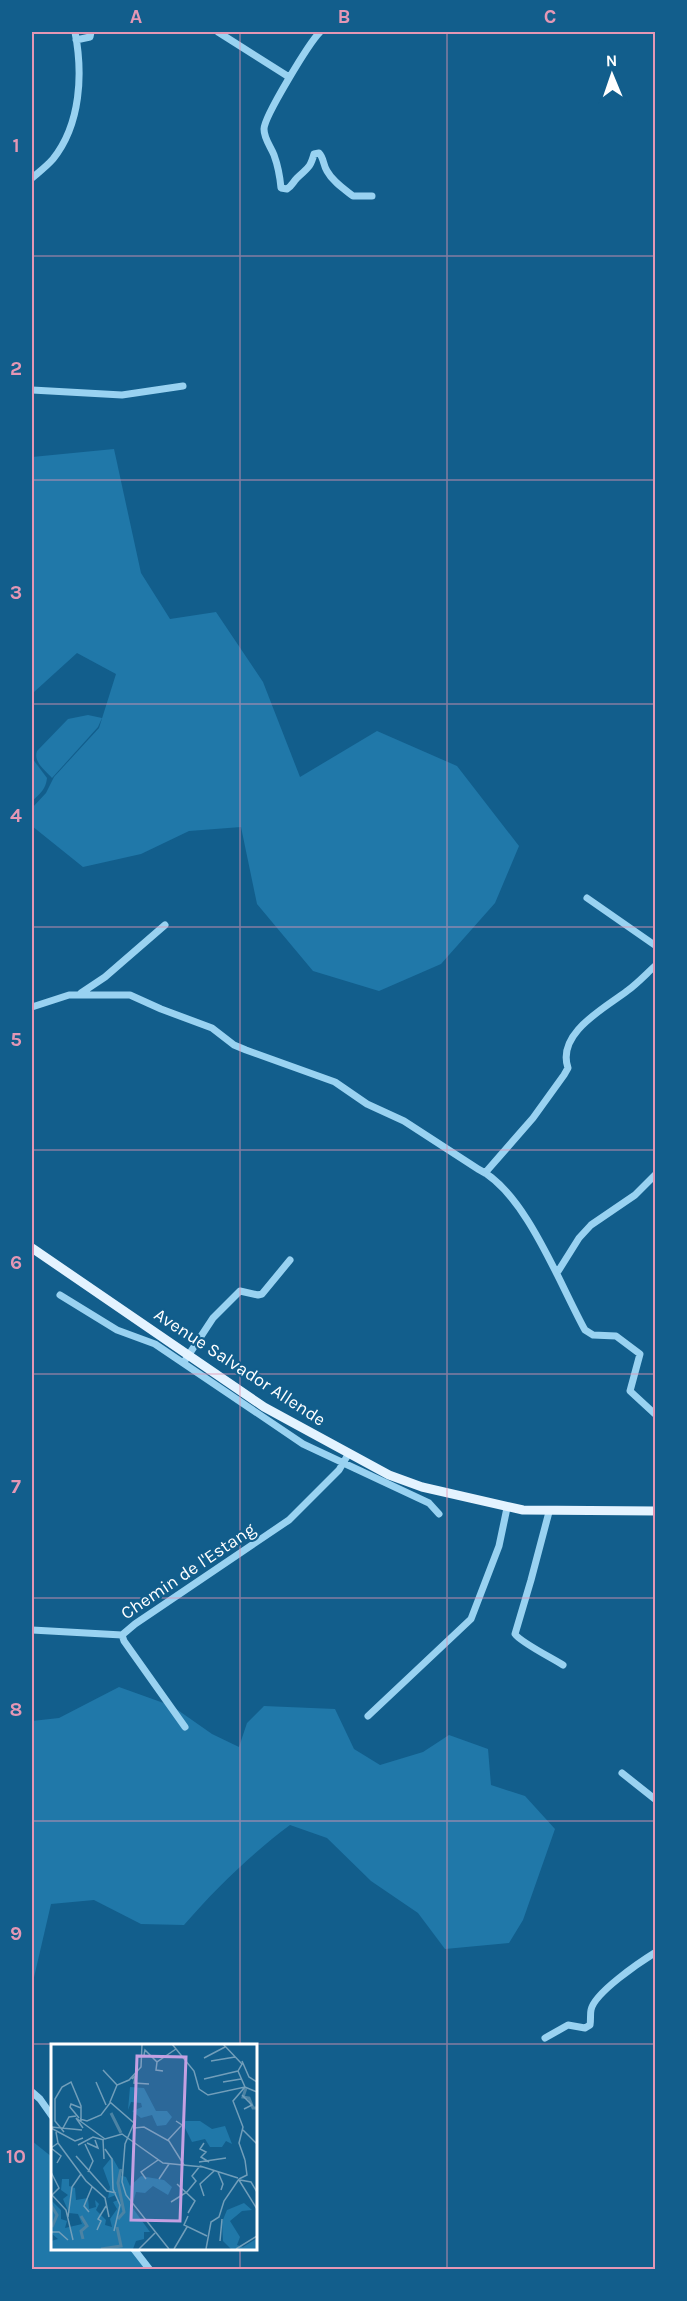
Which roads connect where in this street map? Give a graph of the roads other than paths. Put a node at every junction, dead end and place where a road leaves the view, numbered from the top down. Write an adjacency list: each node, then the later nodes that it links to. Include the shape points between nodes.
1 (75, 32): 5 (street)
2 (91, 32): 5 (street, via 90,37)
3 (218, 32): 6 (street)
4 (320, 32): 6 (street)
5 (76, 40): 7 (street, via 79,82 67,132 53,159)
6 (289, 77): 8 (street, via 263,127 281,188 291,186 310,167 314,154 319,153 336,183 353,196)
7 (32, 178)
8 (372, 196)
9 (183, 386): 10 (street, via 122,396)
10 (32, 390)
11 (588, 898): 13 (street)
12 (165, 925): 15 (street, via 105,977)
13 (656, 946)
14 (656, 965): 17 (street, via 583,1025 567,1049 568,1068 564,1075)
15 (79, 994): 16 (street); 17 (street, via 130,995 212,1028 234,1045 335,1082)
16 (32, 1006)
17 (485, 1173): 21 (street, via 517,1205)
18 (656, 1174): 21 (street, via 635,1195 591,1225)
19 (32, 1248): 23 (main road, Avenue Salvador Allende)
20 (290, 1260): 23 (street, via 262,1294 240,1292 213,1318)
21 (556, 1273): 24 (street, via 588,1334 616,1336 640,1354 630,1391)
22 (60, 1295): 23 (street, via 117,1330)
23 (185, 1359): 25 (main road, Avenue Salvador Allende); 26 (street, via 303,1444)
24 (656, 1414)
25 (349, 1453): 26 (street, Chemin de l'Estang); 27 (main road, Avenue Salvador Allende, via 422,1488)
26 (343, 1463): 30 (street, via 429,1503); 32 (street, Chemin de l'Estang, via 289,1520)
27 (507, 1508): 29 (main road, Avenue Salvador Allende); 34 (street, via 499,1546 471,1619)
28 (656, 1511): 29 (main road, Avenue Salvador Allende)
29 (549, 1512): 33 (street, via 514,1634)
30 (438, 1514)
31 (32, 1630): 32 (street)
32 (122, 1635): 35 (street, Chemin de l'Estang)
33 (563, 1665)
34 (368, 1716)
35 (184, 1727)
36 (622, 1773): 37 (street)
37 (656, 1800)
38 (656, 1952): 39 (street, via 613,1983 597,2000 591,2010 590,2025 568,2025)
39 (545, 2038)
40 (32, 2092): 41 (street)
41 (51, 2115)
42 (135, 2250): 43 (street)
43 (150, 2270)

